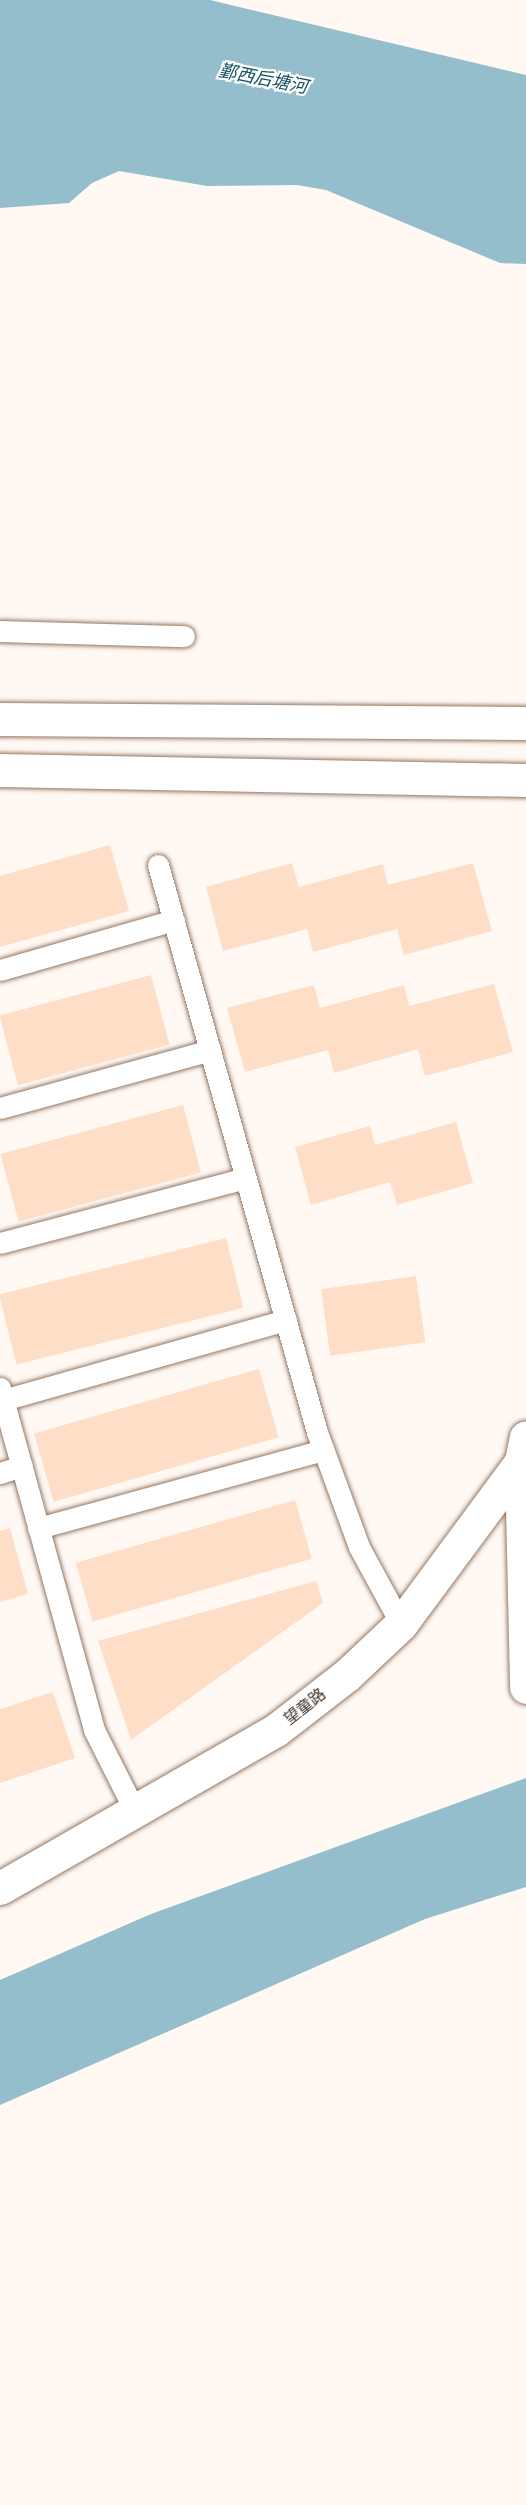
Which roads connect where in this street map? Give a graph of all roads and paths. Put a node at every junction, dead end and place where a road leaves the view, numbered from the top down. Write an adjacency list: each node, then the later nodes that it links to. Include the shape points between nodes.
1 (0, 631): 2 (lane)
2 (184, 636)
3 (0, 719): 4 (street)
4 (526, 723)
5 (0, 770): 6 (street)
6 (526, 780)
7 (158, 865): 8 (lane)
8 (174, 920): 9 (lane); 10 (lane)
9 (0, 970)
10 (210, 1050): 11 (lane); 12 (lane)
11 (0, 1108)
12 (246, 1179): 13 (lane); 14 (lane)
13 (0, 1243)
14 (286, 1320): 15 (lane); 17 (lane)
15 (2, 1394): 18 (lane)
16 (523, 1449): 21 (street, 望童路); 22 (street)
17 (324, 1450): 20 (lane); 21 (lane, via 359,1547)
18 (22, 1466): 19 (lane); 20 (lane)
19 (0, 1473)
20 (38, 1528): 23 (lane, via 94,1730)
21 (401, 1624): 23 (street, 望童路, via 276,1730)
22 (526, 1687)
23 (135, 1810): 24 (street, 望童路)
24 (0, 1888)

